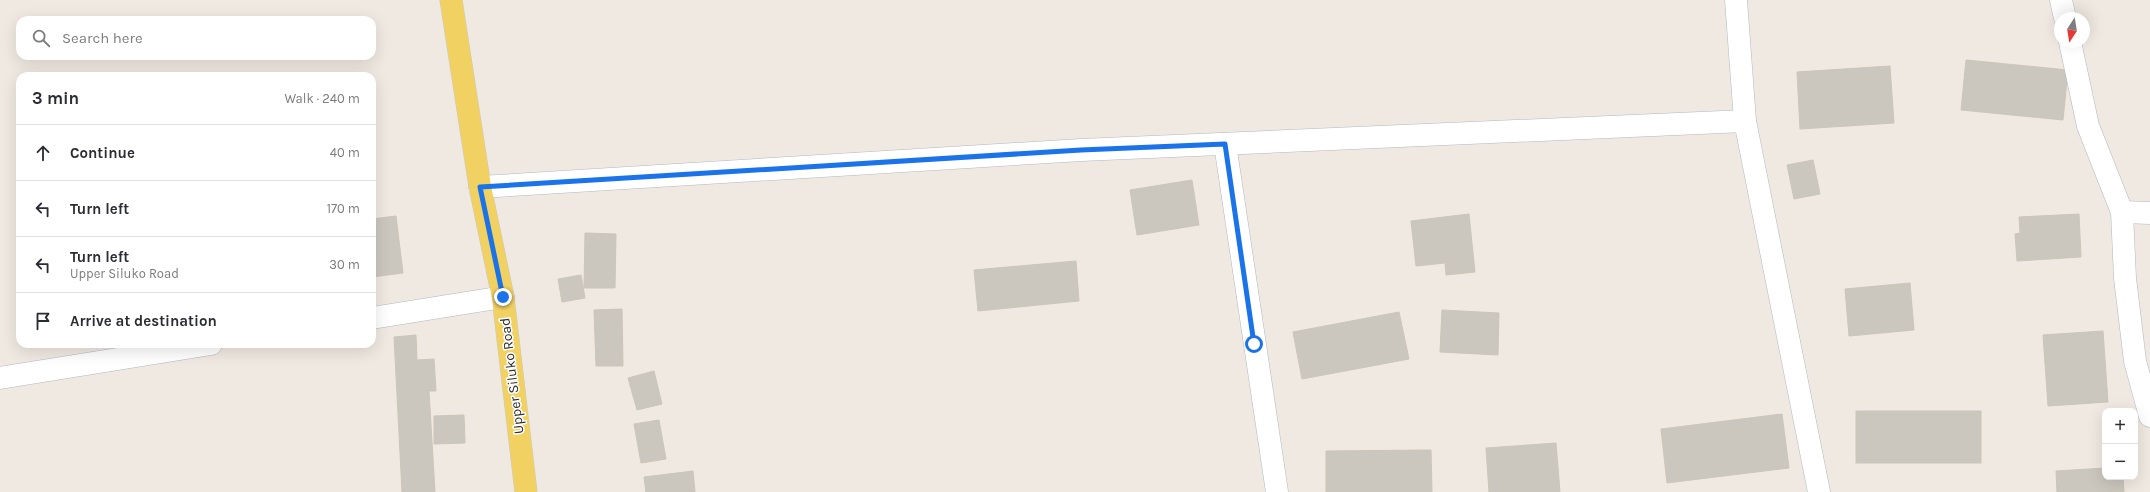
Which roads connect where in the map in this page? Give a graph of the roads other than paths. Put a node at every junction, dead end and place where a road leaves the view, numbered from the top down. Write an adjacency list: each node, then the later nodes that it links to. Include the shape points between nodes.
1 (451, 0): 8 (main road, Upper Siluko Road)
2 (1736, 0): 6 (street)
3 (2061, 0): 4 (street)
4 (2064, 12)
5 (2071, 48): 9 (street, via 2088,126)
6 (1746, 120): 7 (street); 18 (street)
7 (1225, 144): 8 (street, via 1065,151); 17 (street)
8 (480, 187): 11 (main road, Upper Siluko Road)
9 (2122, 212): 10 (street); 15 (street, via 2125,278 2135,361)
10 (2150, 213)
11 (503, 297): 12 (street); 16 (main road, Upper Siluko Road)
12 (376, 317)
13 (187, 348): 14 (street)
14 (0, 378)
15 (2150, 416)
16 (526, 492)
17 (1277, 492)
18 (1819, 492)

